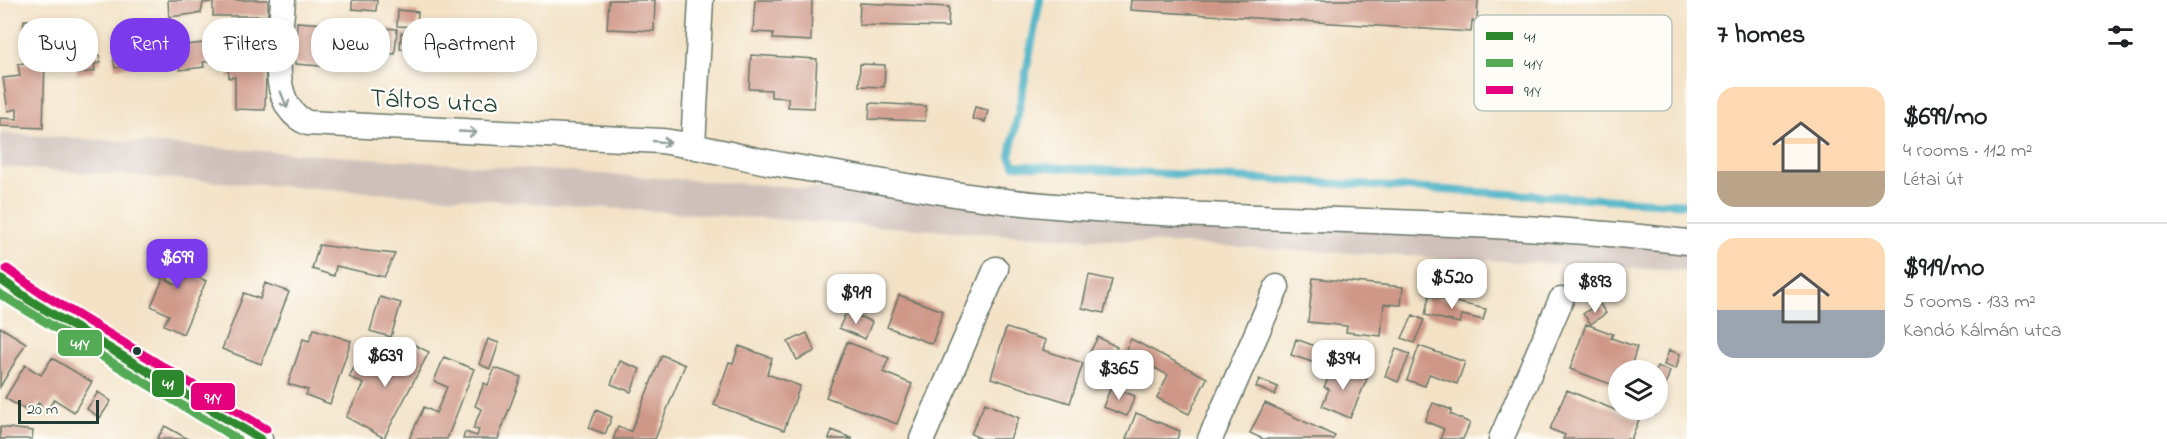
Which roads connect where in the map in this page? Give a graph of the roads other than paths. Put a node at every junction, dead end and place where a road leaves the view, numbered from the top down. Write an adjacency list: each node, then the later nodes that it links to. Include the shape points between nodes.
1 (283, 0): 3 (street, Táltos utca, one-way to 3, via 281,93 288,109 308,123)
2 (701, 0): 3 (street)
3 (693, 145): 4 (street, Táltos utca, via 783,165 999,201 1201,215 1499,226)
4 (1687, 242)
5 (996, 269): 10 (street)
6 (0, 279): 9 (street)
7 (1277, 287): 11 (street)
8 (1562, 300): 12 (street)
9 (260, 439)
10 (922, 439)
11 (1210, 439)
12 (1501, 439)

